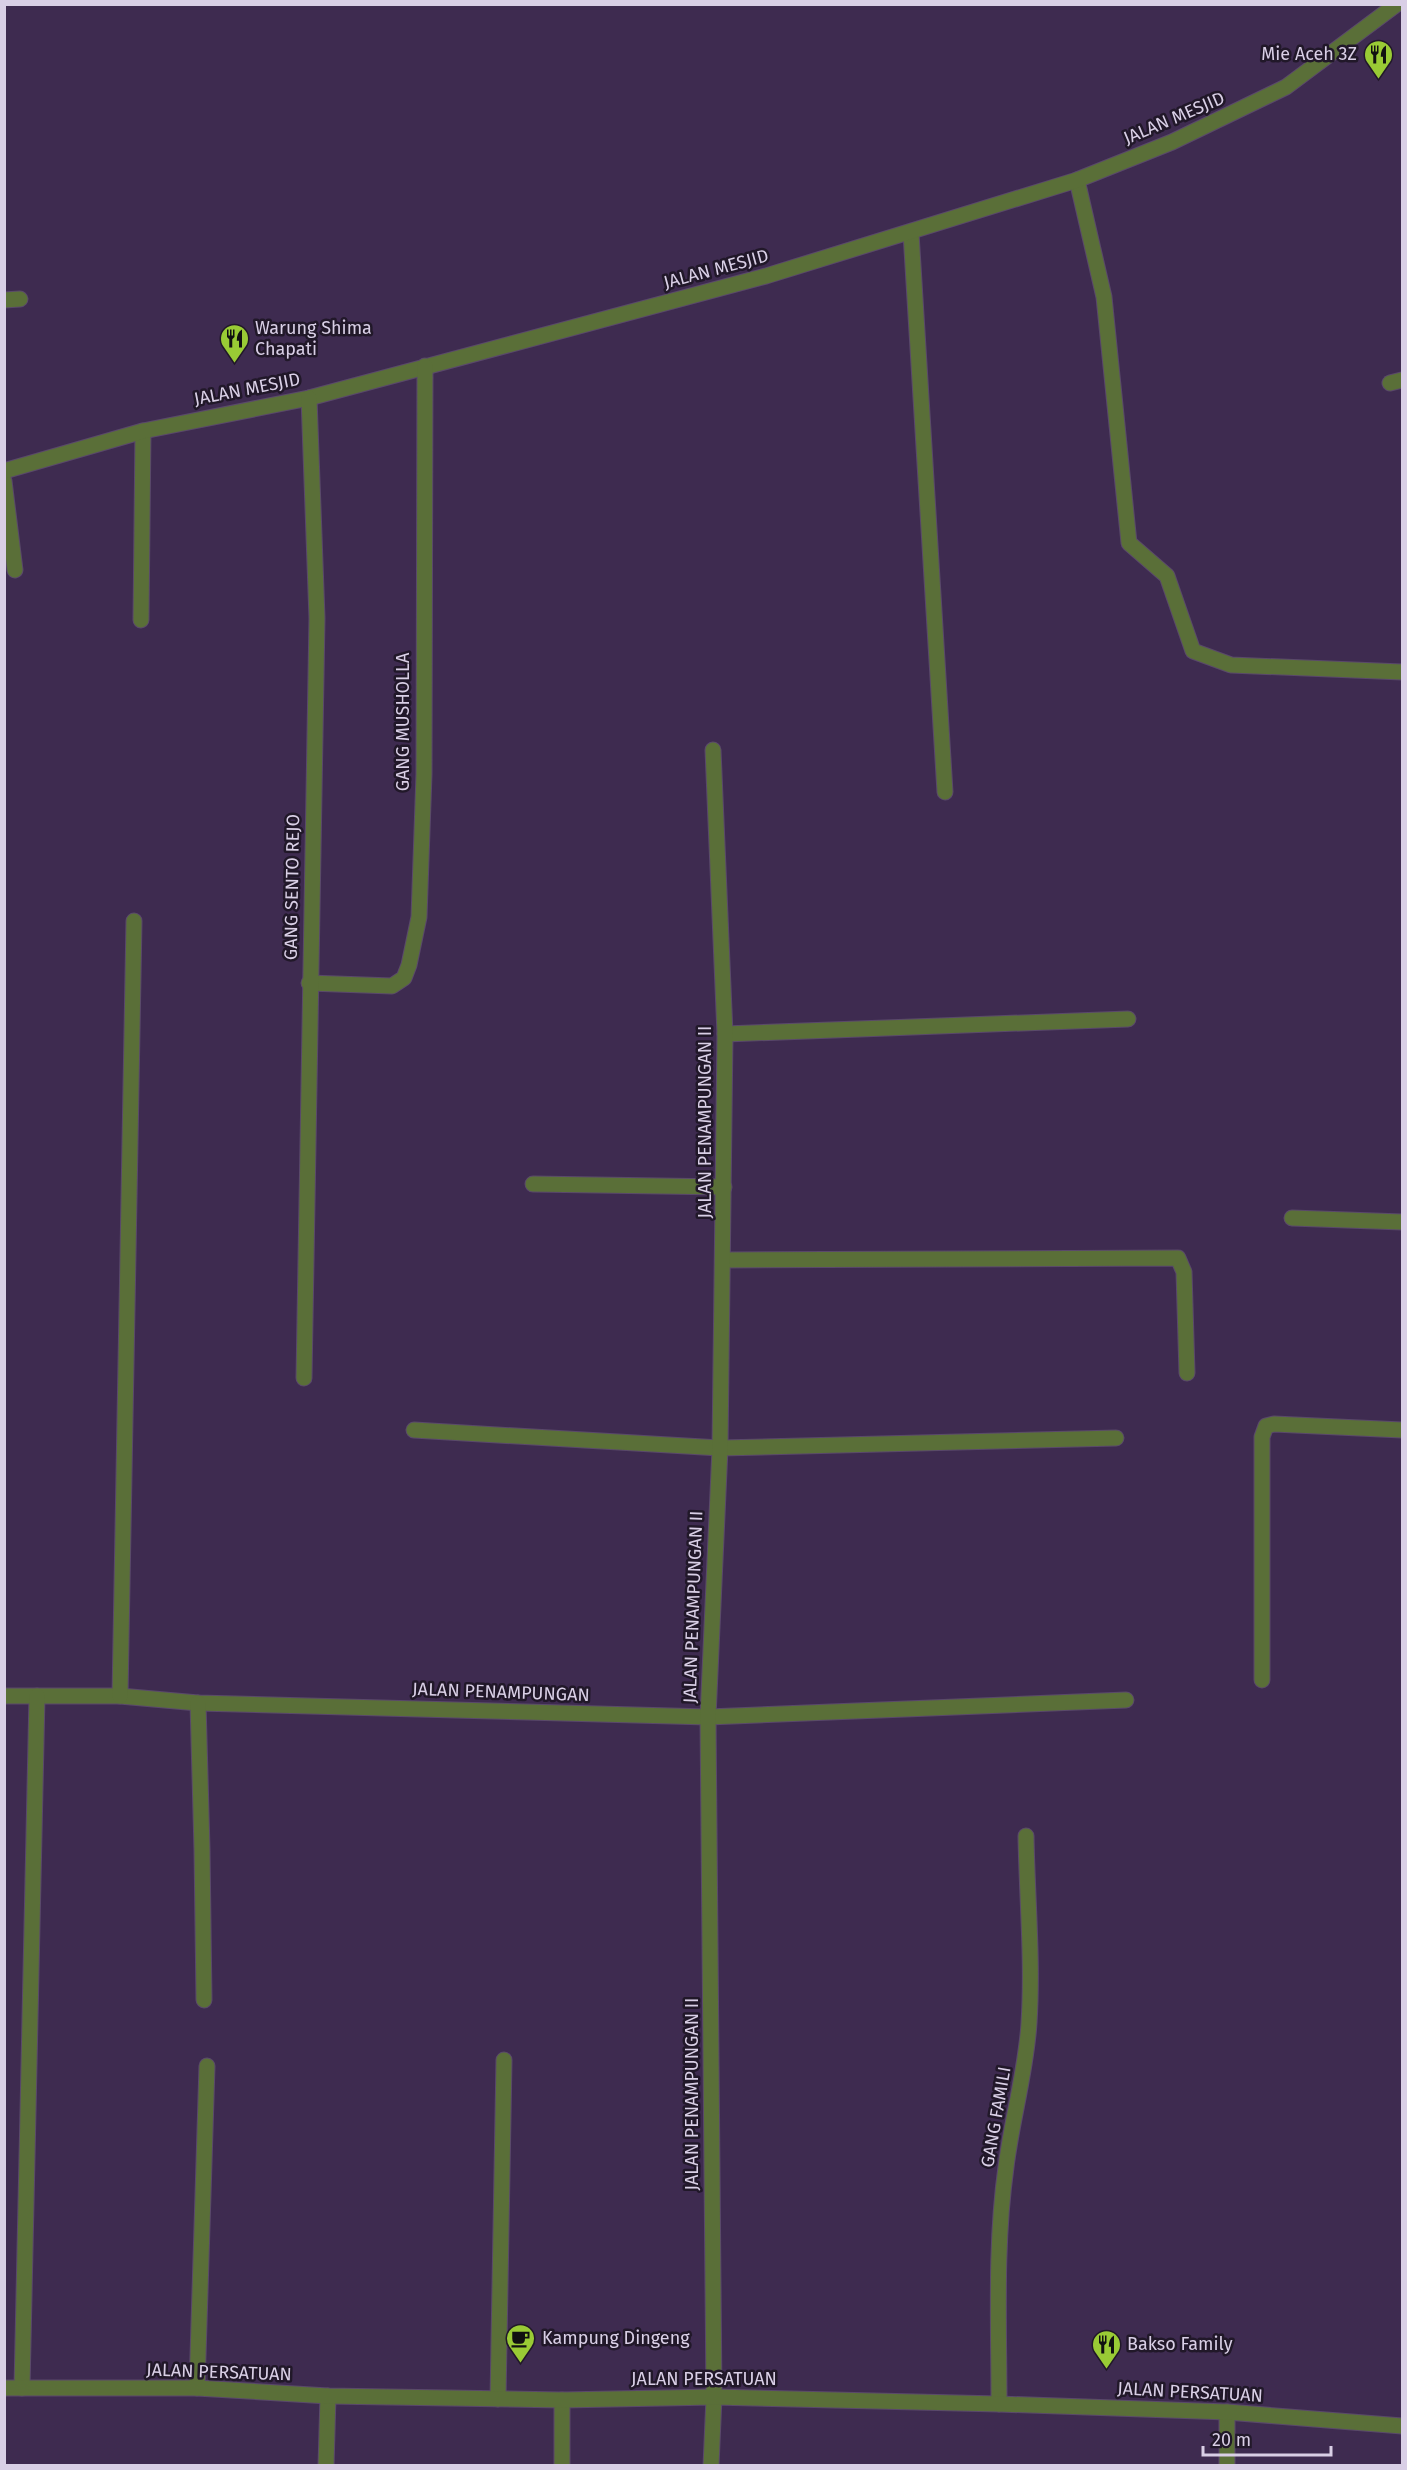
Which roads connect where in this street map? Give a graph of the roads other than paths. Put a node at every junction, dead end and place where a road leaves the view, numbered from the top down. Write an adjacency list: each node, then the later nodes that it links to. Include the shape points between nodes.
1 (1397, 4): 2 (street, JALAN MESJID, via 1286,87 1172,142)
2 (1077, 180): 3 (street, JALAN MESJID); 11 (street, via 1104,297 1129,543 1167,576 1193,651 1231,666)
3 (911, 232): 4 (street, JALAN MESJID, via 754,279); 13 (street)
4 (425, 366): 5 (street, JALAN MESJID); 15 (street, GANG MUSHOLLA, via 423,774 418,917 409,965 404,978 392,986)
5 (309, 398): 6 (street, JALAN MESJID); 15 (street, GANG SENTO REJO, via 317,618)
6 (143, 431): 7 (street, JALAN MESJID); 10 (street)
7 (4, 471)
8 (4, 481): 9 (street)
9 (15, 570)
10 (141, 620)
11 (1402, 672)
12 (713, 750): 17 (street, JALAN PENAMPUNGAN II)
13 (945, 792)
14 (134, 921): 32 (street)
15 (309, 983): 24 (street, GANG SENTO REJO)
16 (1128, 1019): 17 (street)
17 (725, 1034): 19 (street, JALAN PENAMPUNGAN II)
18 (533, 1185): 19 (street)
19 (724, 1187): 22 (street, JALAN PENAMPUNGAN II)
20 (1292, 1218): 21 (street)
21 (1402, 1222)
22 (724, 1260): 23 (street, via 1178,1258 1184,1272); 28 (street, JALAN PENAMPUNGAN II)
23 (1186, 1373)
24 (304, 1378)
25 (414, 1430): 28 (street)
26 (1402, 1430): 29 (street, via 1266,1426 1262,1437)
27 (1116, 1438): 28 (street)
28 (720, 1448): 35 (street, JALAN PENAMPUNGAN II)
29 (1262, 1680)
30 (4, 1696): 31 (street, JALAN PENAMPUNGAN)
31 (37, 1696): 32 (street, JALAN PENAMPUNGAN); 41 (street)
32 (120, 1696): 34 (street, JALAN PENAMPUNGAN)
33 (1126, 1700): 35 (street, JALAN PENAMPUNGAN)
34 (198, 1704): 35 (street, JALAN PENAMPUNGAN); 37 (street)
35 (708, 1717): 44 (street, JALAN PENAMPUNGAN II)
36 (1026, 1836): 47 (street, GANG FAMILI, via 1029,2024 1003,2196)
37 (204, 2000)
38 (504, 2060): 45 (street)
39 (207, 2066): 42 (street)
40 (4, 2388): 41 (street, JALAN PERSATUAN)
41 (22, 2388): 42 (street, JALAN PERSATUAN)
42 (197, 2388): 43 (street, JALAN PERSATUAN)
43 (328, 2396): 45 (street, JALAN PERSATUAN); 50 (street)
44 (714, 2397): 46 (street, JALAN PERSATUAN); 47 (street, JALAN PERSATUAN); 52 (street, JALAN PENAMPUNGAN II)
45 (498, 2399): 46 (street, JALAN PERSATUAN)
46 (562, 2400): 51 (street)
47 (999, 2404): 48 (street, JALAN PERSATUAN)
48 (1227, 2412): 49 (street, JALAN PERSATUAN); 53 (street)
49 (1402, 2426)
50 (326, 2466)
51 (562, 2466)
52 (711, 2466)
53 (1227, 2466)

